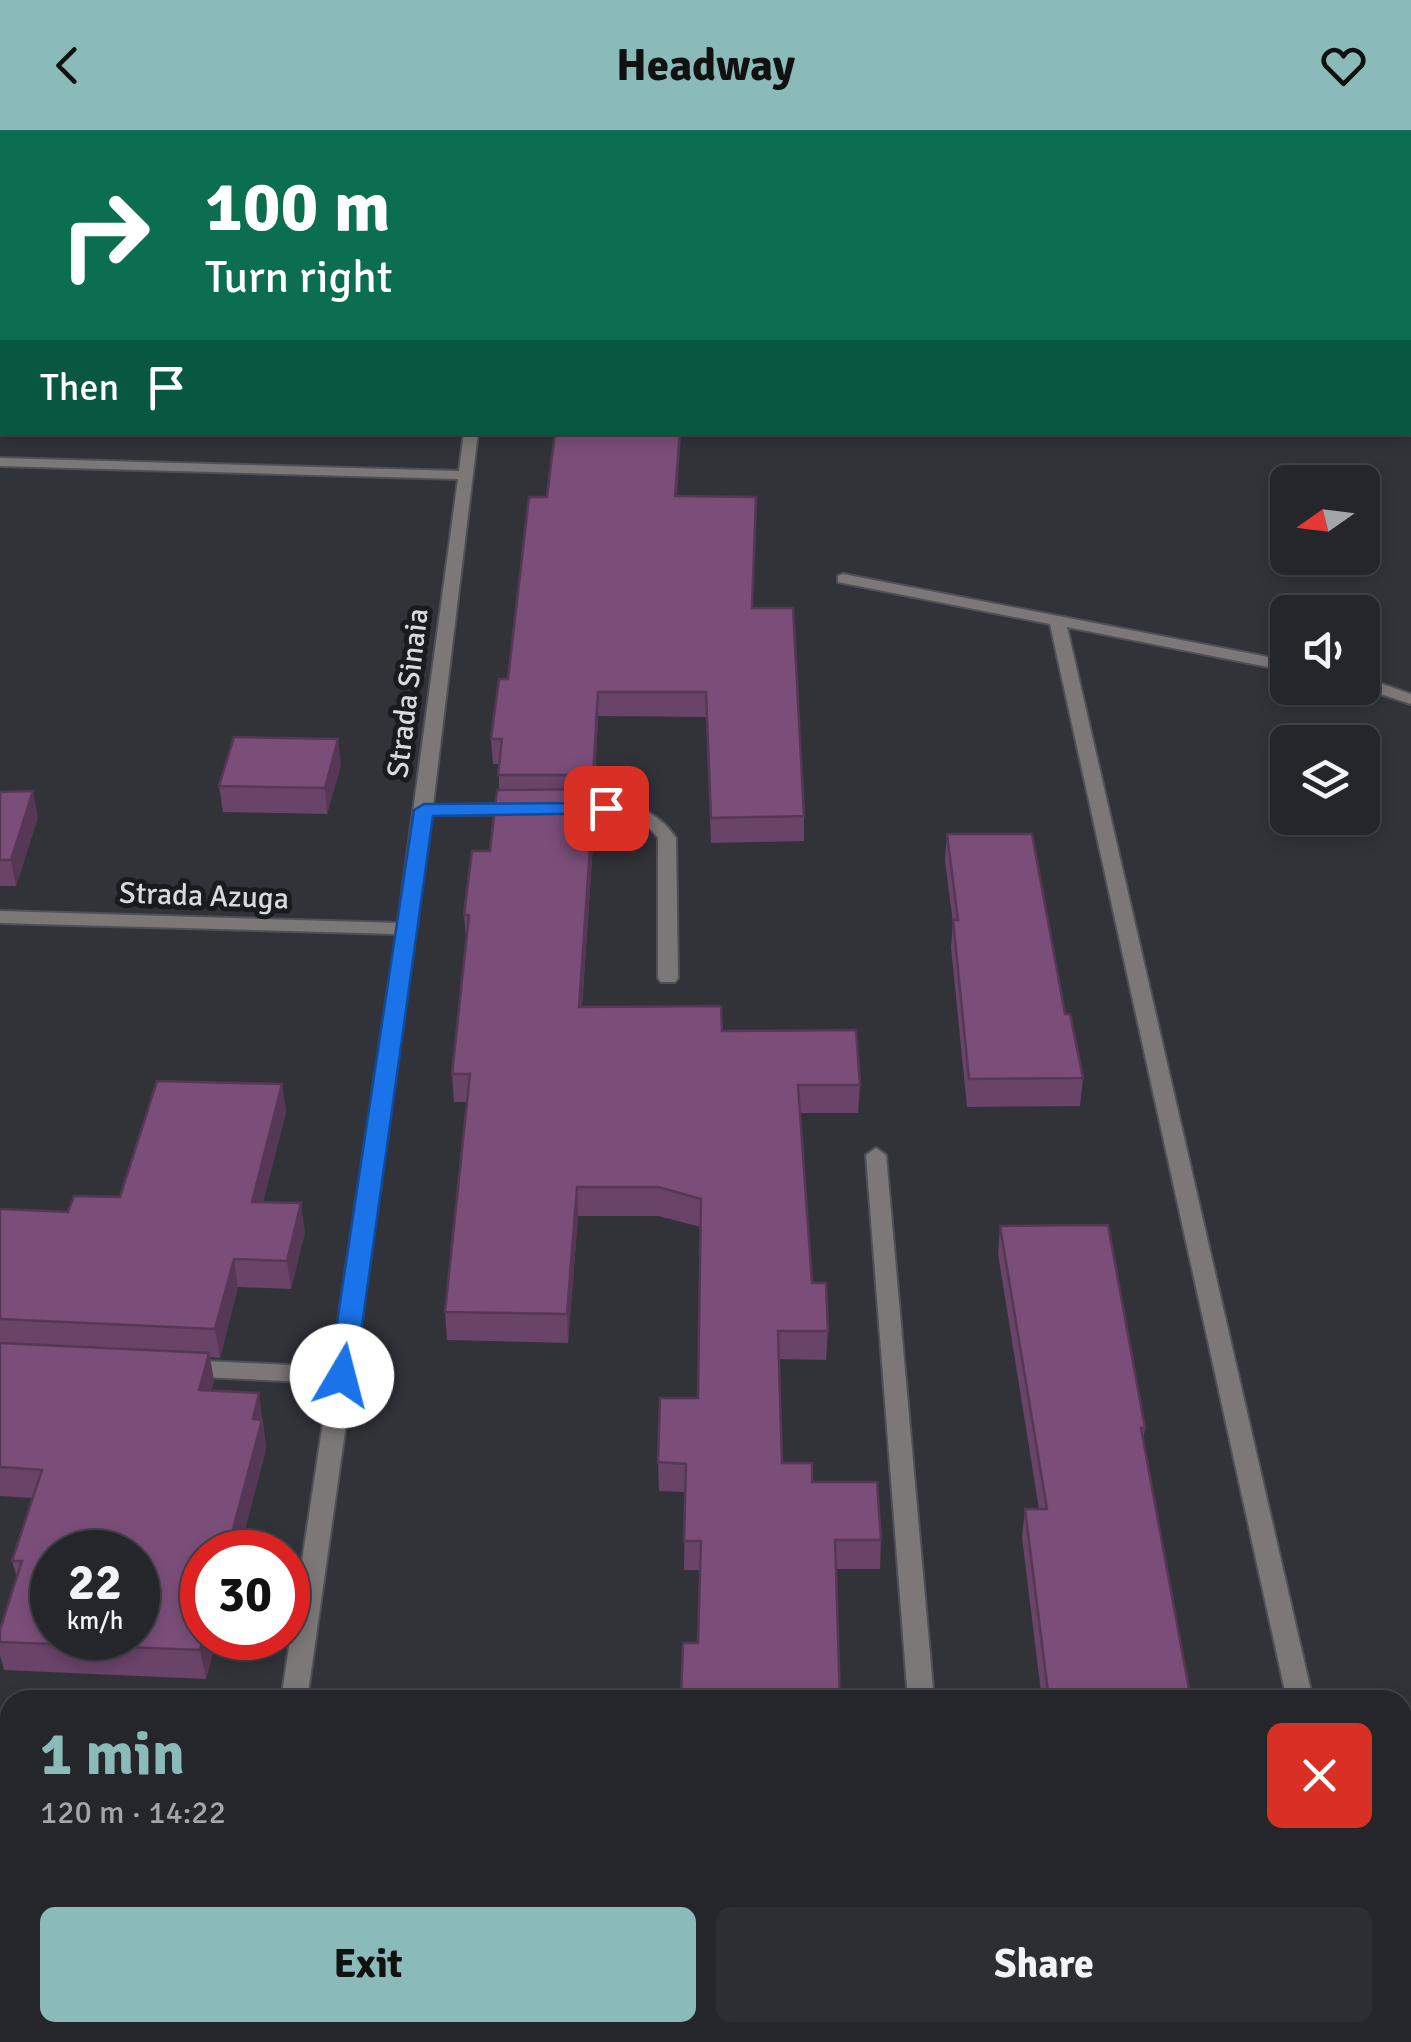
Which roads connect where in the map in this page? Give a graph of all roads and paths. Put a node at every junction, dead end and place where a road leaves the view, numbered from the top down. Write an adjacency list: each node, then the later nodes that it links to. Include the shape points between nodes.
1 (471, 435): 3 (street, Strada Sinaia)
2 (0, 462): 3 (street)
3 (466, 475): 9 (street, Strada Sinaia)
4 (842, 579): 5 (street)
5 (1057, 620): 6 (street); 18 (street)
6 (1270, 662)
7 (1380, 689): 8 (street)
8 (1411, 700)
9 (424, 810): 11 (street, Strada Sinaia); 12 (street, via 647,815 667,838)
10 (0, 917): 11 (street, Strada Azuga)
11 (407, 930): 15 (street, Strada Sinaia)
12 (668, 978)
13 (876, 1154): 17 (street)
14 (152, 1366): 15 (street)
15 (342, 1376): 16 (street, Strada Sinaia)
16 (295, 1690)
17 (920, 1690)
18 (1298, 1690)

